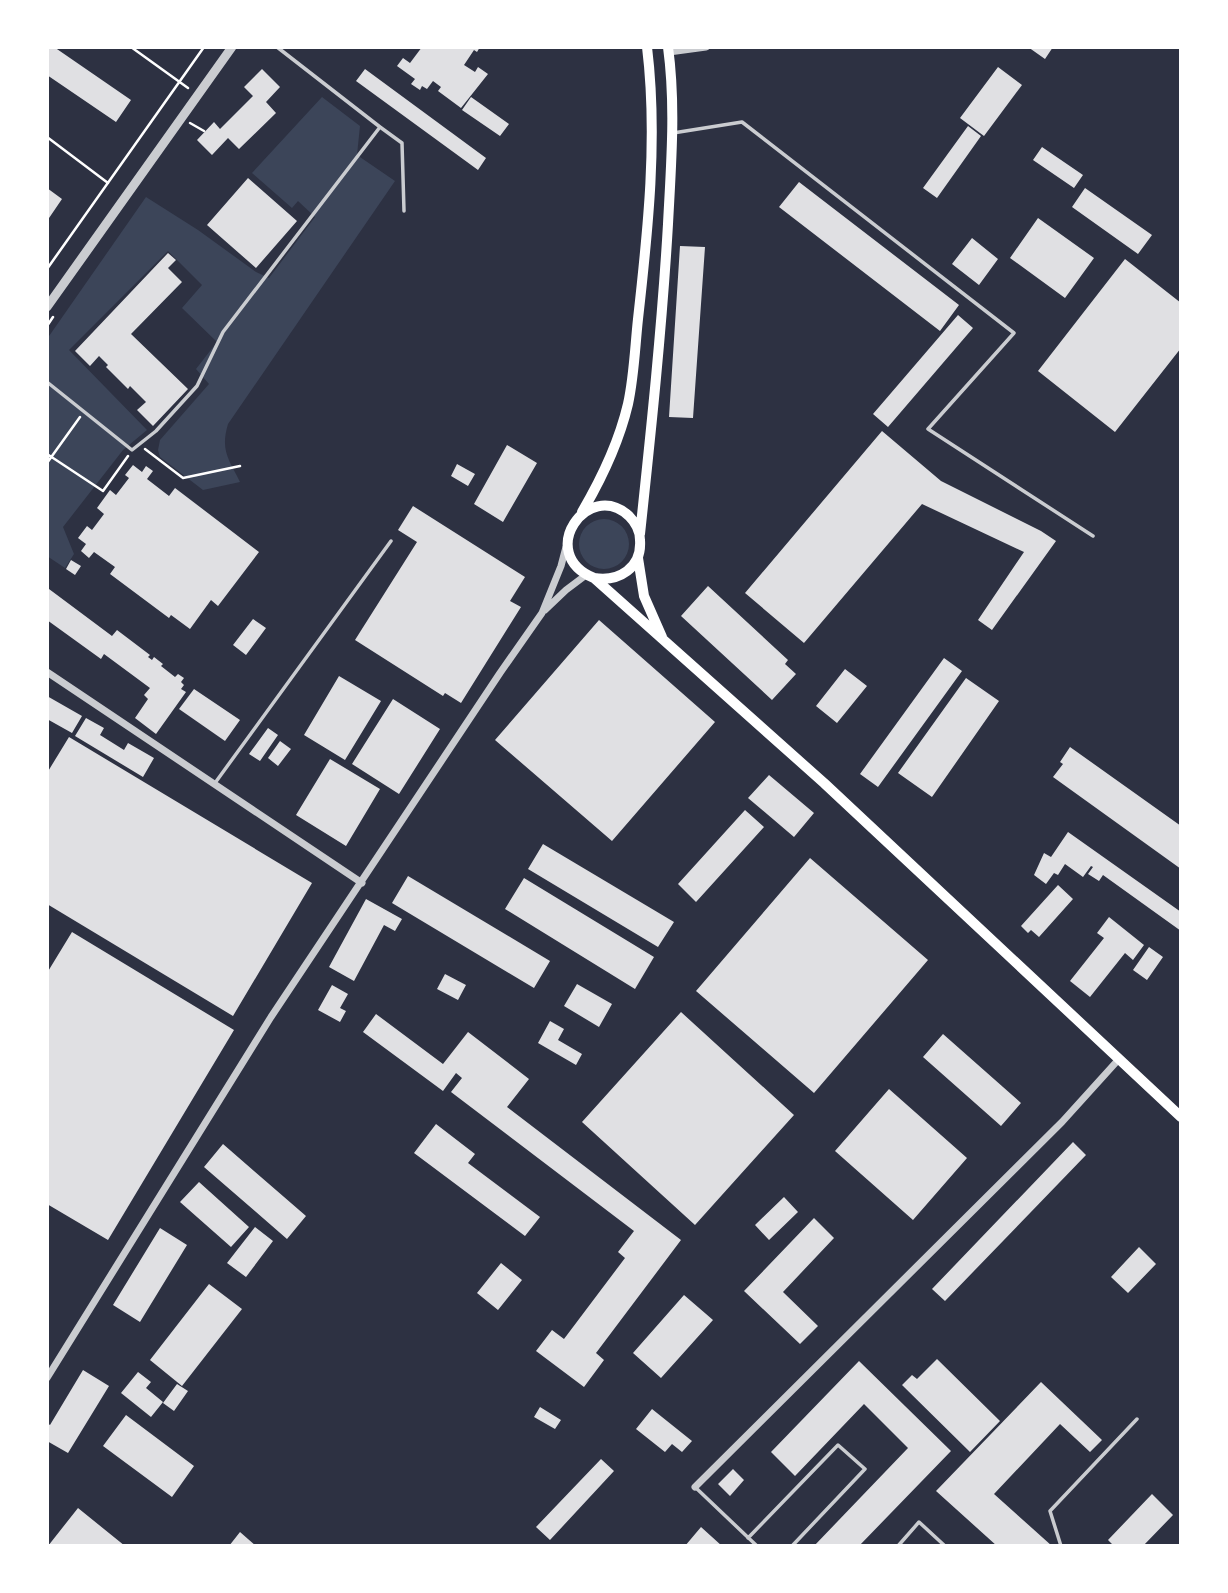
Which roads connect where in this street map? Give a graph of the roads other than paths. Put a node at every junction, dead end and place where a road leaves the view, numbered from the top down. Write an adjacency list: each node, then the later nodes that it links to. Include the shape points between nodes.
1 (232, 47): 9 (street)
2 (277, 47): 6 (lane)
3 (647, 47): 11 (main road, via 652,136 628,403 608,465)
4 (706, 47): 5 (street)
5 (668, 50): 7 (main road)
6 (380, 127): 8 (lane, via 402,143); 10 (lane, via 223,332 197,386 132,450)
7 (673, 133): 12 (main road); 13 (lane, via 742,122 1014,333 928,429)
8 (404, 211)
9 (48, 305)
10 (47, 382)
11 (580, 515): 12 (main road, via 597,507 615,508 631,518); 14 (main road)
12 (640, 534): 16 (main road)
13 (1093, 536)
14 (568, 540): 17 (main road, via 572,560); 18 (street)
15 (391, 541): 21 (lane)
16 (638, 557): 17 (main road, via 625,573 604,580); 19 (main road, via 644,596)
17 (590, 577): 18 (street, via 566,590); 19 (main road)
18 (542, 613): 22 (street)
19 (663, 641): 23 (main road, via 824,783)
20 (47, 673): 21 (street)
21 (214, 784): 22 (street)
22 (362, 883): 25 (street, via 271,1017)
23 (1119, 1059): 24 (main road); 27 (street, via 1062,1122)
24 (1179, 1112)
25 (47, 1378)
26 (1137, 1419): 33 (lane, via 1050,1511)
27 (695, 1488): 28 (lane)
28 (748, 1538): 29 (lane); 30 (lane, via 838,1445 865,1469)
29 (757, 1546)
30 (792, 1546)
31 (898, 1546): 32 (lane, via 919,1522)
32 (945, 1546)
33 (1061, 1546)

